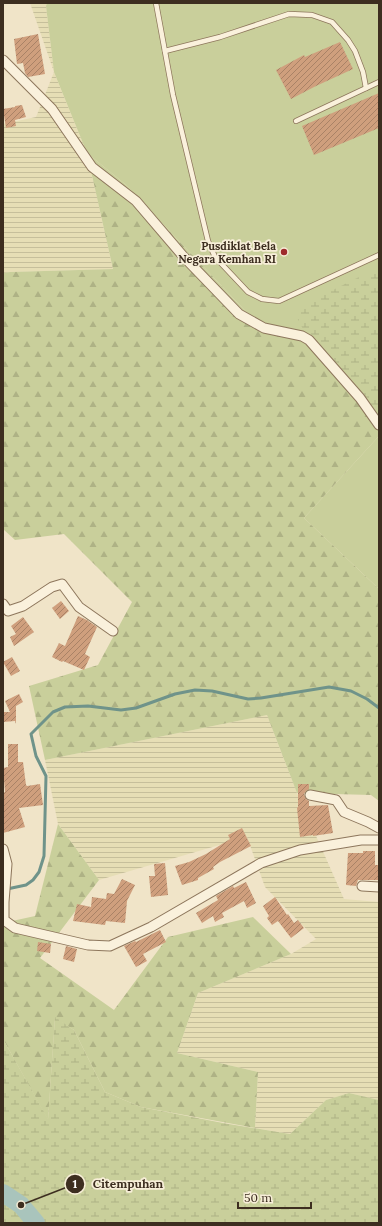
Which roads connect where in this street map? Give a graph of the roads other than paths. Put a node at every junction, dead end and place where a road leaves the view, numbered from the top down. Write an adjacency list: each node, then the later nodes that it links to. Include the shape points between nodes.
1 (156, 3): 2 (lane)
2 (165, 51): 5 (lane, via 220,37 289,14 312,15 332,22 348,40 358,58); 7 (lane, via 208,241 215,257 248,292 262,299 279,301)
3 (3, 60): 8 (street, via 52,109 92,167 136,201 183,256 239,314 264,328 302,336 308,340 360,398)
4 (379, 82): 5 (lane)
5 (366, 88): 6 (lane)
6 (296, 121)
7 (379, 255)
8 (379, 425)
9 (3, 604): 10 (street, via 8,612 23,606 52,586 62,584 78,607)
10 (113, 631)
11 (310, 795): 12 (street, via 336,800 344,812)
12 (379, 828)
13 (379, 840): 17 (street, via 361,840 300,850 261,863 151,927 110,946 88,945 15,928 4,920)
14 (3, 849): 17 (street, via 7,864)
15 (362, 886): 16 (street)
16 (379, 887)
17 (4, 902)

